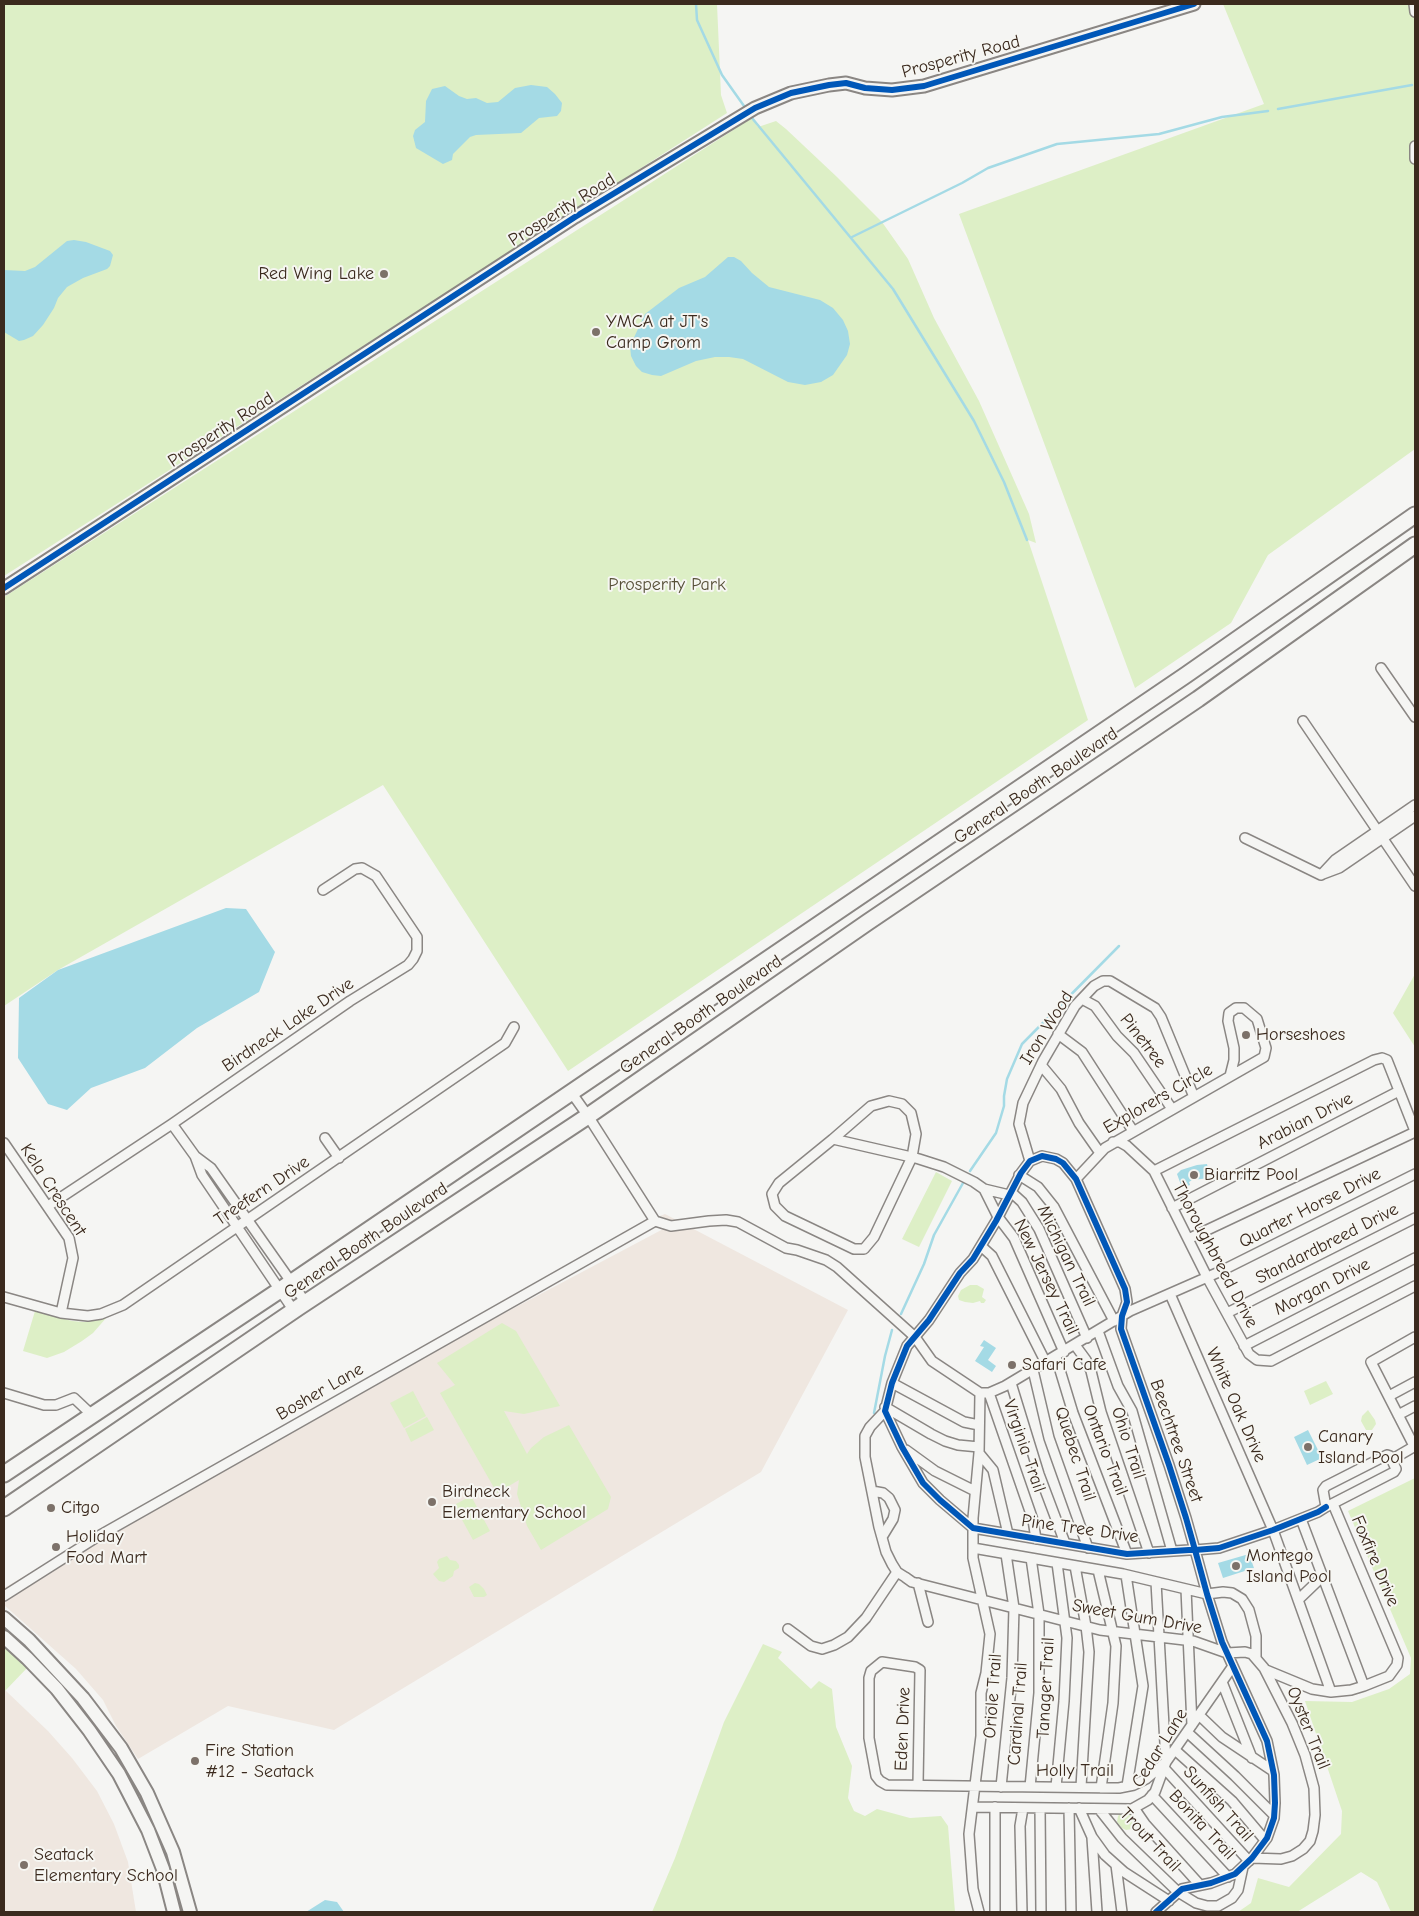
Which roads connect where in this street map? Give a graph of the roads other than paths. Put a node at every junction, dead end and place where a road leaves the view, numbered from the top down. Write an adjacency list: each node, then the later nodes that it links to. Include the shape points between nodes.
1 (1194, 4): 8 (street, Prosperity Road, via 924,86 892,90 846,83 829,85 791,94 755,108 575,217)
2 (1414, 4): 3 (street)
3 (1415, 12)
4 (1415, 146): 5 (street)
5 (1415, 159)
6 (1415, 515): 24 (highway, General Booth Boulevard, via 1186,675)
7 (1415, 545): 27 (highway, General Booth Boulevard, via 1198,698)
8 (4, 588)
9 (1381, 668): 10 (street)
10 (1415, 717)
11 (1303, 721): 14 (street)
12 (1415, 805): 14 (street)
13 (1415, 816): 14 (street)
14 (1380, 834): 15 (street, via 1335,860 1320,874); 16 (street)
15 (1245, 838)
16 (1415, 886)
17 (323, 890): 28 (street, Birdneck Lake Drive, via 355,869 362,868 376,876 417,937 418,951 413,959)
18 (1082, 999): 20 (street, Iron Wood); 25 (street, Iron Wood, via 1094,986 1110,981 1155,1008); 26 (street, Pinetree, via 1095,1006 1134,1053)
19 (514, 1026): 38 (street, Treefern Drive, via 505,1043)
20 (1058, 1034): 21 (street, Iron Wood); 29 (street, via 1082,1052)
21 (1041, 1065): 35 (street, via 1061,1089); 39 (street, Iron Wood, via 1020,1112 1019,1124)
22 (1230, 1076): 22 (street, Explorers Circle, via 1234,1048 1229,1013 1236,1008 1244,1008 1257,1019 1266,1048 1264,1057); 25 (street, Explorers Circle)
23 (1399, 1091): 30 (street, Thoroughbreed Drive); 40 (street, Thoroughbreed Drive, via 1387,1060 1374,1060); 47 (street, Arabian Drive)
24 (571, 1092): 27 (street); 57 (highway, General Booth Boulevard)
25 (1194, 1097): 26 (street, Explorers Circle)
26 (1172, 1109): 29 (street, Explorers Circle)
27 (588, 1116): 51 (street); 61 (highway, General Booth Boulevard)
28 (172, 1124): 36 (street); 46 (street, Birdneck Lake Drive)
29 (1133, 1131): 33 (street, Explorers Circle)
30 (1415, 1132): 53 (street)
31 (324, 1138): 38 (street)
32 (833, 1139): 37 (street); 37 (street, via 871,1106 889,1101 902,1104 911,1113 916,1134); 37 (street, via 779,1183 772,1194 775,1206 785,1216 854,1248 864,1249 869,1244)
33 (1113, 1142): 35 (street, Explorers Circle); 40 (street, via 1127,1146)
34 (4, 1143): 46 (street, Kela Crescent)
35 (1100, 1153): 43 (street, Explorers Circle)
36 (195, 1156): 50 (street, via 211,1168); 52 (street, via 202,1175)
37 (912, 1157): 44 (street, via 944,1167)
38 (339, 1158): 50 (street, Treefern Drive)
39 (1030, 1161): 42 (street); 43 (street, Beechtree Street, via 1042,1156 1056,1159)
40 (1154, 1171): 47 (street, Thoroughbreed Drive)
41 (1415, 1174): 56 (street, Quarter Horse Drive)
42 (1019, 1175): 45 (street); 65 (street, via 1038,1187 1054,1207)
43 (1076, 1179): 64 (street, Beechtree Street, via 1125,1289 1127,1302)
44 (984, 1189): 45 (street); 48 (street, New Jersey Trail)
45 (1010, 1194): 48 (street); 69 (street, Michigan Trail, via 1022,1202 1039,1229)
46 (48, 1206): 62 (street, Kela Crescent, via 69,1238 72,1249 73,1258)
47 (1172, 1208): 53 (street, Thoroughbreed Drive)
48 (998, 1217): 54 (street); 72 (street, New Jersey Trail, via 1014,1238)
49 (1415, 1218): 63 (street, Standardbreed Drive)
50 (248, 1220): 52 (street, Treefern Drive); 57 (street)
51 (654, 1221): 67 (street, via 671,1226 718,1220 738,1222 786,1248 826,1260); 121 (street, Bosher Lane, via 97,1537)
52 (238, 1227): 57 (street); 62 (street, Treefern Drive, via 112,1310 88,1316)
53 (1188, 1240): 56 (street, Thoroughbreed Drive)
54 (981, 1246): 67 (street); 74 (street, via 992,1256)
55 (1415, 1258): 71 (street, Morgan Drive)
56 (1207, 1277): 59 (street, Quarter Horse Drive); 63 (street, Thoroughbreed Drive)
57 (286, 1286): 61 (street); 61 (street); 84 (highway, General Booth Boulevard)
58 (1415, 1286): 71 (street, Thoroughbreed Drive, via 1271,1361 1257,1360)
59 (1170, 1294): 64 (street, Quarter Horse Drive); 98 (street, White Oak Drive)
60 (4, 1296): 62 (street, Treefern Drive)
61 (300, 1307): 95 (highway, General Booth Boulevard)
62 (61, 1313)
63 (1227, 1313): 71 (street, Thoroughbreed Drive)
64 (1122, 1316): 65 (street, Quarter Horse Drive); 105 (street, Beechtree Street, via 1121,1329 1169,1465)
65 (1114, 1321): 66 (street, Quarter Horse Drive)
66 (1098, 1331): 69 (street, Quarter Horse Drive); 106 (street, via 1118,1386 1132,1411)
67 (915, 1337): 77 (street, via 907,1346); 80 (street, via 932,1361)
68 (1415, 1337): 81 (street, via 1371,1362)
69 (1087, 1338): 70 (street, Quarter Horse Drive)
70 (1075, 1345): 72 (street, Quarter Horse Drive); 107 (street, Ohio Trail, via 1091,1371 1101,1412)
71 (1244, 1346)
72 (1064, 1352): 73 (street, Quarter Horse Drive)
73 (1056, 1357): 74 (street, Quarter Horse Drive); 109 (street, Ontario Trail, via 1073,1413)
74 (1046, 1363): 75 (street, Quarter Horse Drive)
75 (1033, 1370): 78 (street, Quarter Horse Drive); 104 (street, Quebec Trail, via 1050,1438)
76 (1415, 1382): 81 (street)
77 (892, 1383): 83 (street); 86 (street, via 964,1422)
78 (1011, 1383): 80 (street, Quarter Horse Drive); 102 (street)
79 (4, 1393): 84 (street, via 44,1405 56,1405 74,1398)
80 (984, 1393): 86 (street); 101 (street, Virginia Trail, via 1033,1520)
81 (1388, 1396): 85 (street)
82 (1415, 1406): 85 (street)
83 (885, 1409): 88 (street); 89 (street, via 945,1441); 92 (street, via 865,1436 865,1457)
84 (92, 1415): 91 (highway, General Booth Boulevard)
85 (1398, 1415): 87 (street)
86 (979, 1425): 89 (street)
87 (1414, 1446): 90 (street)
88 (902, 1447): 93 (street, via 935,1471); 97 (street, via 924,1483)
89 (979, 1450): 93 (street); 99 (street, via 993,1470)
90 (1391, 1460): 94 (street, Pine Tree Drive, via 1396,1469 1394,1472); 94 (street, via 1387,1455 1326,1486 1323,1490)
91 (4, 1474)
92 (872, 1491): 100 (street); 100 (street, via 889,1498 895,1510)
93 (975, 1491): 97 (street)
94 (1330, 1506): 96 (street, Pine Tree Drive); 141 (street, Foxfire Drive, via 1398,1658 1389,1676)
95 (4, 1508)
96 (1301, 1519): 98 (street, Pine Tree Drive); 116 (street)
97 (973, 1528): 99 (street, Pine Tree Drive); 103 (street)
98 (1273, 1530): 105 (street, Pine Tree Drive, via 1218,1548); 123 (street, White Oak Drive)
99 (1008, 1534): 101 (street, Pine Tree Drive)
100 (882, 1537): 114 (street)
101 (1036, 1538): 102 (street, Pine Tree Drive)
102 (1065, 1544): 104 (street, Pine Tree Drive)
103 (973, 1548): 108 (street); 122 (street)
104 (1088, 1548): 109 (street, Pine Tree Drive)
105 (1194, 1550): 106 (street, Pine Tree Drive); 120 (street, Beechtree Street)
106 (1172, 1551): 107 (street, Pine Tree Drive)
107 (1149, 1553): 109 (street, Pine Tree Drive)
108 (1006, 1554): 110 (street); 124 (street, Oriole Trail)
109 (1127, 1554)
110 (1031, 1558): 111 (street); 125 (street, Cardinal Trail)
111 (1057, 1562): 112 (street); 127 (street, Tanager Trail)
112 (1075, 1566): 113 (street); 129 (street)
113 (1098, 1570): 115 (street); 131 (street)
114 (898, 1572): 118 (street, Sweet Gum Drive); 130 (street, via 866,1618 848,1637 834,1645 811,1646)
115 (1126, 1575): 117 (street); 132 (street)
116 (1323, 1576): 123 (street); 141 (street)
117 (1156, 1582): 119 (street); 134 (street)
118 (918, 1583): 122 (street, Sweet Gum Drive); 128 (street)
119 (1186, 1589): 120 (street); 135 (street)
120 (1207, 1594): 136 (street, Beechtree Street); 137 (street, via 1223,1592 1242,1599 1249,1610 1256,1636)
121 (4, 1596)
122 (982, 1600): 124 (street, Sweet Gum Drive); 150 (street, via 990,1634 981,1693 981,1736)
123 (1298, 1600): 142 (street, White Oak Drive)
124 (1014, 1608): 125 (street, Sweet Gum Drive); 152 (street, Oriole Trail, via 1012,1678)
125 (1039, 1614): 127 (street, Sweet Gum Drive); 153 (street, Cardinal Trail, via 1039,1693)
126 (4, 1618): 176 (main road, via 84,1698 121,1748 147,1793 173,1852)
127 (1064, 1621): 129 (street, Sweet Gum Drive); 154 (street, Tanager Trail, via 1064,1701)
128 (928, 1622)
129 (1086, 1626): 131 (street, Sweet Gum Drive); 155 (street, via 1089,1652)
130 (788, 1629)
131 (1112, 1631): 132 (street, Sweet Gum Drive); 156 (street, via 1116,1646 1115,1674)
132 (1135, 1634): 134 (street, Sweet Gum Drive); 151 (street, via 1143,1686)
133 (4, 1637): 175 (main road, via 57,1689 118,1774 148,1830 163,1869)
134 (1160, 1637): 135 (street, Sweet Gum Drive); 147 (street)
135 (1188, 1640): 136 (street, Sweet Gum Drive); 144 (street)
136 (1226, 1653): 137 (street, via 1245,1652); 138 (street, Beechtree Street)
137 (1256, 1658): 139 (street, Oyster Trail)
138 (1233, 1666): 140 (street, Cedar Lane); 148 (street, Beechtree Street, via 1266,1741)
139 (1266, 1670): 142 (street, Foxfire Drive, via 1312,1690); 169 (street, Oyster Trail, via 1305,1755 1314,1788 1315,1815 1310,1841 1292,1856)
140 (1222, 1682): 143 (street, Cedar Lane); 146 (street)
141 (1364, 1686): 142 (street, Foxfire Drive)
142 (1331, 1692)
143 (1199, 1715): 144 (street, Cedar Lane); 146 (street, via 1222,1737)
144 (1189, 1728): 145 (street, Cedar Lane); 166 (street)
145 (1175, 1750): 147 (street, Cedar Lane); 168 (street, via 1232,1801)
146 (1252, 1758): 148 (street)
147 (1165, 1765): 151 (street, Holly Trail, via 1146,1779); 157 (street, Cedar Lane); 169 (street, Sunfish Trail)
148 (1273, 1771): 166 (street, Beechtree Street)
149 (918, 1784): 149 (street, Eden Drive, via 887,1785 876,1776 873,1767 869,1738 869,1678 871,1670 882,1662 920,1670); 150 (street, Eden Drive)
150 (975, 1786): 152 (street, Holly Trail); 158 (street)
151 (1126, 1786): 156 (street, Holly Trail)
152 (1001, 1787): 153 (street, Holly Trail)
153 (1030, 1787): 154 (street, Holly Trail)
154 (1056, 1787): 155 (street, Holly Trail)
155 (1081, 1787): 156 (street, Holly Trail)
156 (1101, 1788)
157 (1152, 1795): 164 (street, Cedar Lane); 171 (street, Bonita Trail)
158 (973, 1807): 159 (street, Cedar Lane); 177 (street, via 969,1834 970,1866)
159 (995, 1807): 160 (street, Cedar Lane); 178 (street)
160 (1023, 1808): 161 (street, Cedar Lane); 179 (street, via 1020,1826)
161 (1040, 1808): 162 (street, Cedar Lane); 180 (street)
162 (1069, 1808): 163 (street, Cedar Lane); 181 (street)
163 (1079, 1808): 165 (street, Cedar Lane); 167 (street)
164 (1134, 1808): 165 (street, Cedar Lane); 172 (street)
165 (1100, 1809): 173 (street, Trout Trail, via 1122,1838)
166 (1274, 1815): 168 (street, Beechtree Street)
167 (1092, 1838): 170 (street); 182 (street)
168 (1265, 1840): 169 (street, Beechtree Street)
169 (1248, 1862): 171 (street, Beechtree Street); 173 (street, via 1238,1890 1224,1904 1207,1906)
170 (1116, 1865): 174 (street); 183 (street)
171 (1228, 1877): 172 (street, Beechtree Street)
172 (1200, 1886): 173 (street, Beechtree Street)
173 (1178, 1892): 174 (street, Beechtree Street)
174 (1169, 1901): 184 (street, Beechtree Street)
175 (174, 1912)
176 (190, 1912)
177 (979, 1912)
178 (995, 1912)
179 (1022, 1912)
180 (1041, 1912)
181 (1071, 1912)
182 (1097, 1912)
183 (1122, 1912)
184 (1156, 1912)

